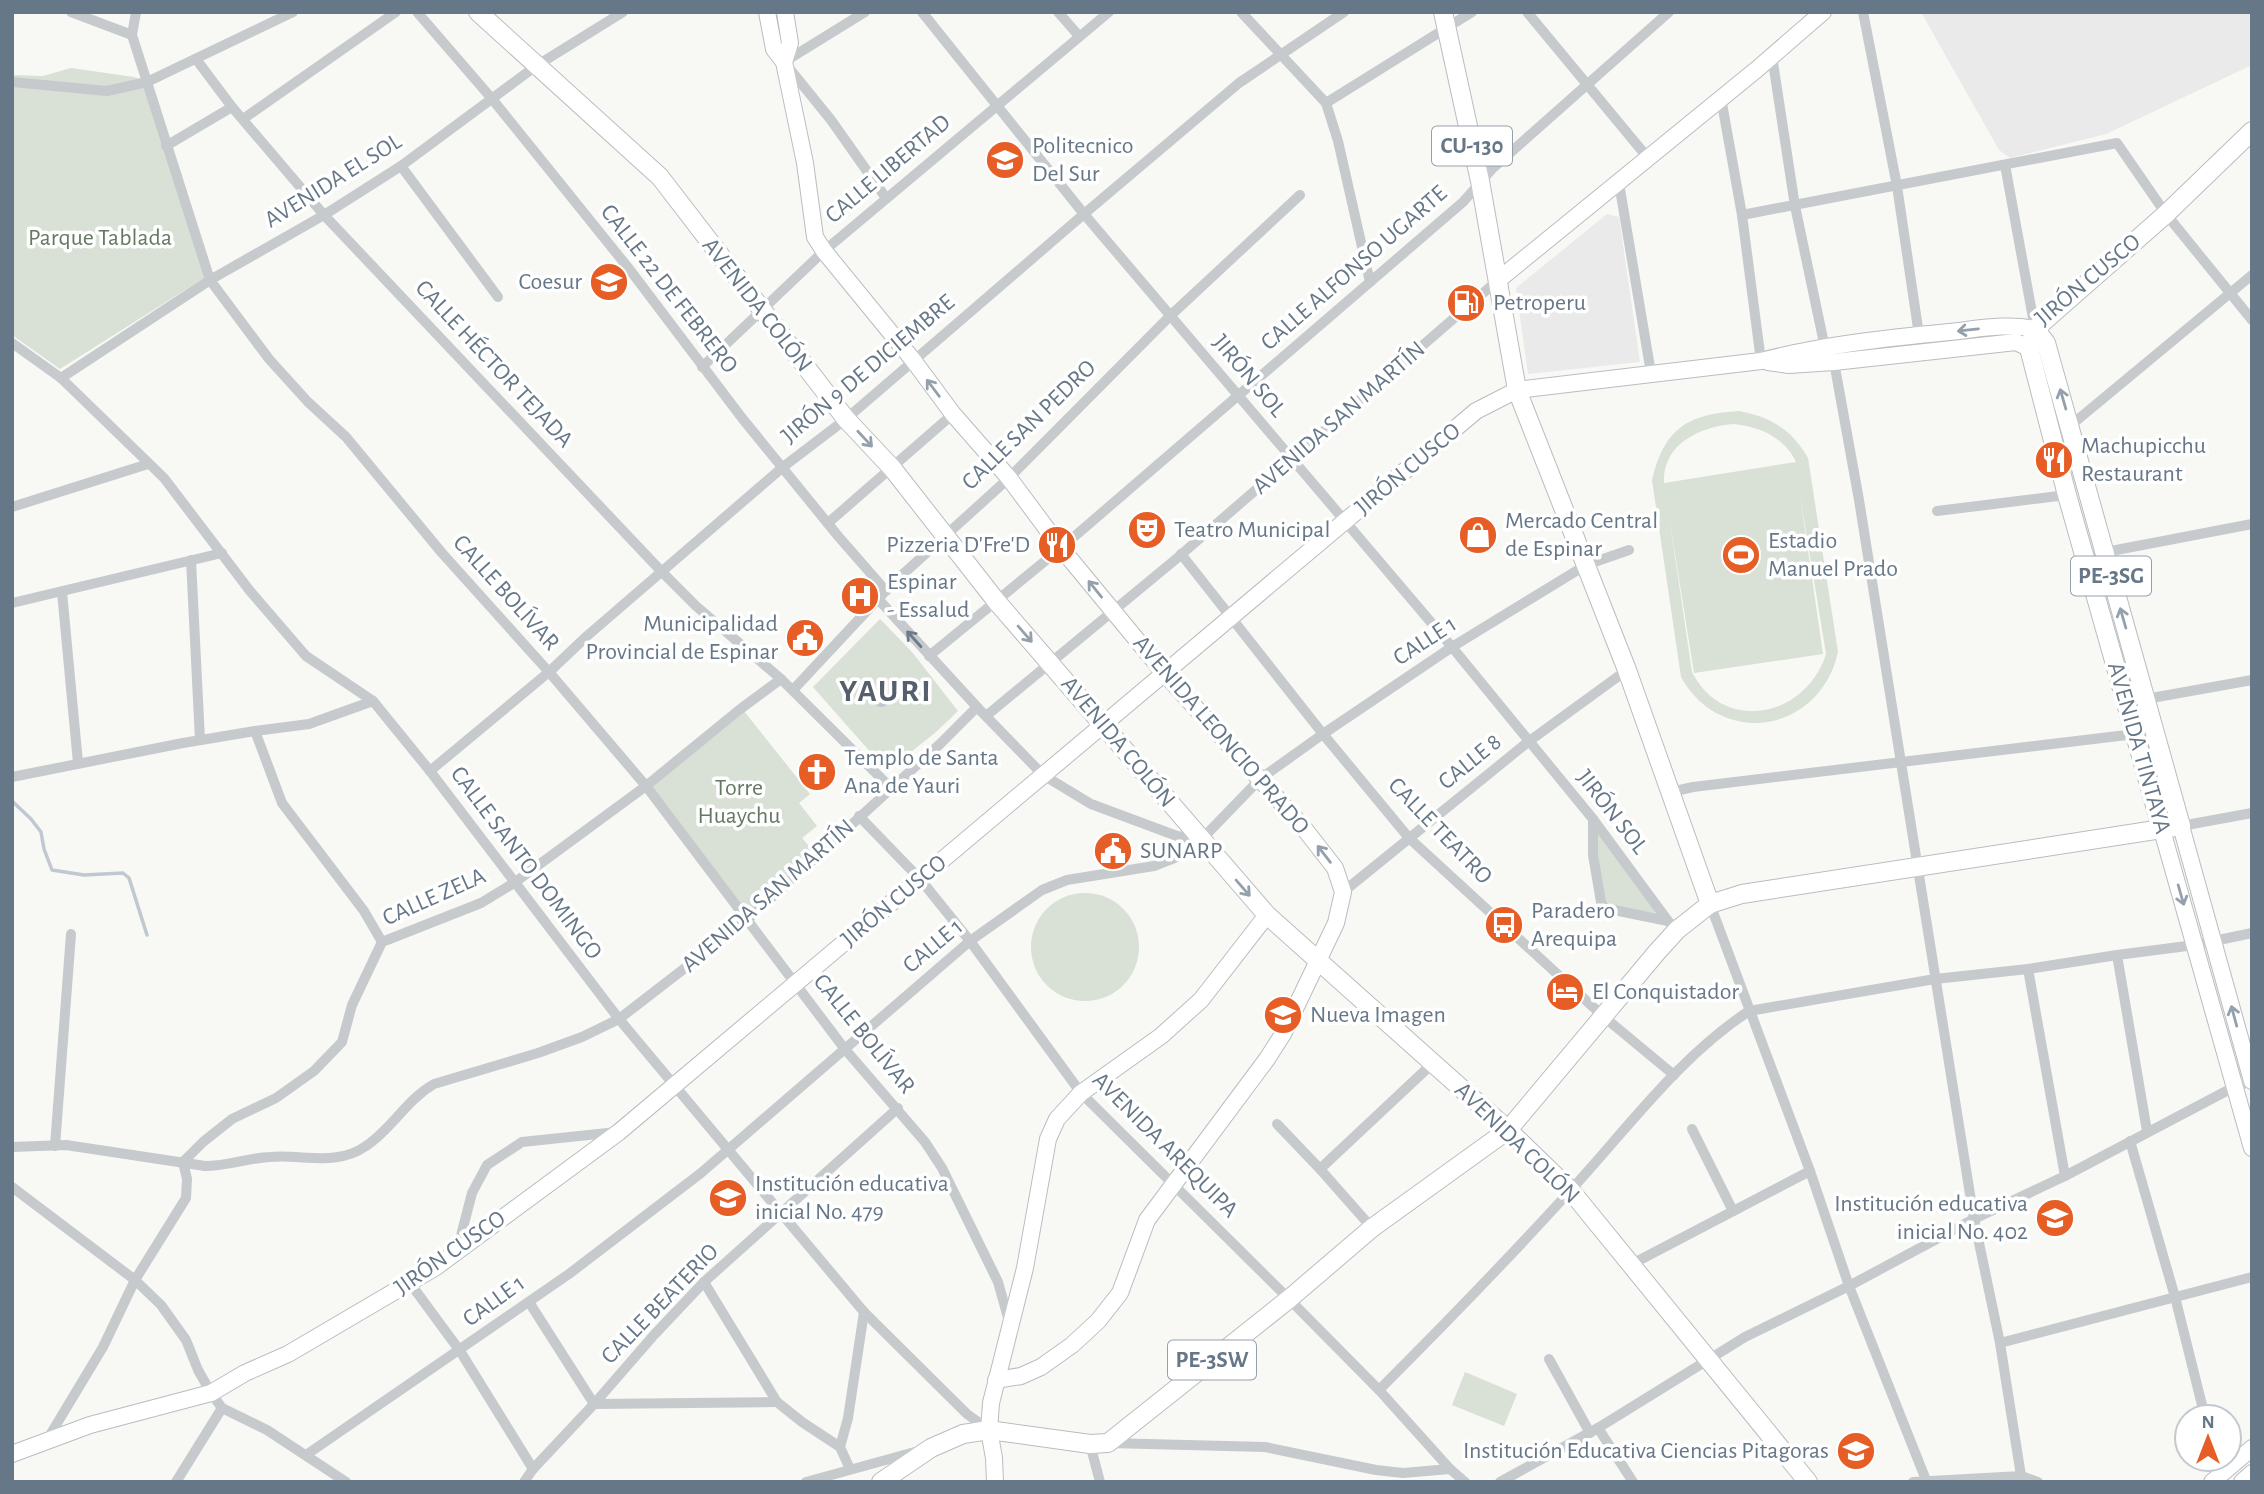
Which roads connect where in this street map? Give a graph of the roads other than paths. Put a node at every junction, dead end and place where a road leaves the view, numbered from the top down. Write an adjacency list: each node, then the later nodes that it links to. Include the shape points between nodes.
1 (71, 12): 22 (street)
2 (136, 12): 22 (street)
3 (293, 12): 26 (street)
4 (396, 12): 37 (street)
5 (417, 12): 33 (street, CALLE 22 DE FEBRERO)
6 (478, 12): 28 (main road, AVENIDA COLÓN)
7 (622, 12): 28 (street, AVENIDA EL SOL)
8 (767, 12): 27 (street, AVENIDA LEONCIO PRADO, via 774,48)
9 (785, 12): 27 (street, AVENIDA LEONCIO PRADO, via 790,43)
10 (866, 12): 27 (street)
11 (922, 12): 36 (street, JIRÓN SOL)
12 (1058, 12): 23 (street)
13 (1109, 12): 23 (street, CALLE LIBERTAD)
14 (1241, 12): 24 (street)
15 (1344, 12): 24 (street, JIRÓN 9 DE DICIEMBRE)
16 (1472, 12): 21 (street)
17 (1527, 12): 31 (street)
18 (1670, 12): 31 (street, CALLE ALFONSO UGARTE)
19 (1863, 12): 45 (street)
20 (1812, 16): 25 (street, AVENIDA SAN MARTÍN)
21 (1444, 21): 34 (street); 43 (main road, CU-130)
22 (132, 35): 30 (street, CALLE BOLÍVAR)
23 (1079, 36): 36 (street, CALLE LIBERTAD)
24 (1280, 54): 34 (street); 49 (street, JIRÓN 9 DE DICIEMBRE)
25 (1772, 57): 32 (street, AVENIDA SAN MARTÍN); 48 (street)
26 (196, 59): 30 (street); 35 (street, CALLE HÉCTOR TEJADA)
27 (784, 62): 47 (street); 53 (street, AVENIDA LEONCIO PRADO, via 815,237)
28 (536, 66): 33 (street, AVENIDA EL SOL); 60 (main road, AVENIDA COLÓN, via 660,177)
29 (12, 82): 30 (street, via 107,91)
30 (147, 82): 39 (street, CALLE BOLÍVAR)
31 (1586, 84): 40 (street); 43 (street, CALLE ALFONSO UGARTE)
32 (1721, 98): 40 (street, AVENIDA SAN MARTÍN); 52 (street)
33 (493, 100): 42 (street, AVENIDA EL SOL); 70 (street, CALLE 22 DE FEBRERO, via 631,270)
34 (1326, 103): 57 (street)
35 (232, 107): 37 (street, CALLE HÉCTOR TEJADA); 39 (street)
36 (996, 107): 47 (street, CALLE LIBERTAD); 49 (street, JIRÓN SOL)
37 (243, 119): 51 (street, CALLE HÉCTOR TEJADA)
38 (2252, 131): 50 (main road, JIRÓN CUSCO)
39 (166, 146): 55 (street, CALLE BOLÍVAR)
40 (1648, 158): 44 (street, AVENIDA SAN MARTÍN)
41 (2005, 165): 45 (street); 50 (street, via 2117,143); 63 (street)
42 (401, 166): 51 (street, AVENIDA EL SOL); 59 (street)
43 (1480, 181): 56 (main road, CU-130); 57 (street, CALLE ALFONSO UGARTE, via 1463,202)
44 (1619, 183): 56 (street, AVENIDA SAN MARTÍN); 71 (street)
45 (1897, 186): 48 (street); 64 (street)
46 (1300, 195): 61 (street, CALLE SAN PEDRO)
47 (886, 198): 53 (street, CALLE LIBERTAD)
48 (1795, 206): 52 (street); 67 (street)
49 (1084, 214): 61 (street, JIRÓN SOL); 68 (street, JIRÓN 9 DE DICIEMBRE)
50 (2166, 214): 58 (street); 63 (main road, JIRÓN CUSCO)
51 (324, 215): 55 (street, AVENIDA EL SOL); 98 (street, CALLE HÉCTOR TEJADA)
52 (1742, 215): 69 (street)
53 (824, 250): 60 (street, CALLE LIBERTAD); 68 (street, AVENIDA LEONCIO PRADO)
54 (2252, 275): 58 (street)
55 (210, 280): 72 (street, AVENIDA EL SOL); 109 (street, CALLE BOLÍVAR, via 269,359 346,437)
56 (1497, 281): 73 (main road); 78 (street, AVENIDA SAN MARTÍN)
57 (1370, 282): 74 (street, CALLE ALFONSO UGARTE)
58 (2230, 291): 62 (street); 77 (street)
59 (498, 296)
60 (761, 310): 70 (street, CALLE LIBERTAD); 76 (main road, AVENIDA COLÓN)
61 (1170, 316): 74 (street, JIRÓN SOL); 82 (street, CALLE SAN PEDRO)
62 (2252, 320)
63 (2035, 329): 64 (street, JIRÓN CUSCO, one-way to 64, via 2016,325); 66 (main road); 77 (main road, AVENIDA TINTAYA / PE-3SG, one-way to 63, via 2046,342)
64 (1919, 335): 67 (street, JIRÓN CUSCO)
65 (12, 343): 72 (street, CALLE SANTO DOMINGO)
66 (2029, 348): 67 (street, JIRÓN CUSCO, via 2016,342); 83 (main road, AVENIDA TINTAYA / PE-3SG)
67 (1830, 355): 69 (street, JIRÓN CUSCO, via 1789,365); 124 (street, via 1857,488)
68 (913, 360): 75 (street, AVENIDA LEONCIO PRADO, one-way to 68); 76 (street, JIRÓN 9 DE DICIEMBRE)
69 (1762, 361): 71 (street, JIRÓN CUSCO)
70 (702, 367): 80 (street, CALLE 22 DE FEBRERO)
71 (1651, 373): 73 (street, JIRÓN CUSCO)
72 (61, 378): 79 (street, CALLE SANTO DOMINGO)
73 (1517, 390): 86 (street, JIRÓN CUSCO, via 1476,411); 97 (main road)
74 (1239, 395): 78 (street, JIRÓN SOL); 90 (street, CALLE ALFONSO UGARTE)
75 (953, 414): 81 (street); 82 (street, AVENIDA LEONCIO PRADO)
76 (846, 419): 80 (street, JIRÓN 9 DE DICIEMBRE); 81 (main road, AVENIDA COLÓN, one-way to 81)
77 (2070, 426): 92 (main road, AVENIDA TINTAYA / PE-3SG)
78 (1292, 460): 86 (street, JIRÓN SOL); 94 (street, AVENIDA SAN MARTÍN)
79 (148, 464): 84 (street); 93 (street, CALLE SANTO DOMINGO)
80 (783, 467): 87 (street, CALLE 22 DE FEBRERO); 98 (street, JIRÓN 9 DE DICIEMBRE)
81 (892, 468): 87 (street); 89 (main road, AVENIDA COLÓN)
82 (1009, 478): 89 (street, CALLE SAN PEDRO); 90 (street, AVENIDA LEONCIO PRADO)
83 (2067, 495): 85 (street); 95 (main road, AVENIDA TINTAYA / PE-3SG)
84 (12, 507)
85 (1937, 511)
86 (1345, 522): 104 (street, JIRÓN CUSCO); 105 (street, JIRÓN SOL)
87 (828, 523): 100 (street, CALLE 22 DE FEBRERO)
88 (2252, 524): 92 (street)
89 (946, 535): 100 (street, CALLE SAN PEDRO); 101 (main road, AVENIDA COLÓN)
90 (1061, 548): 101 (street, CALLE ALFONSO UGARTE); 103 (street, AVENIDA LEONCIO PRADO, one-way to 90)
91 (1629, 550): 97 (street, CALLE 1)
92 (2104, 551): 95 (street); 114 (main road, AVENIDA TINTAYA / PE-3SG, one-way to 92)
93 (222, 553): 96 (street); 115 (street, CALLE SANTO DOMINGO, via 306,656)
94 (1181, 554): 103 (street, AVENIDA SAN MARTÍN); 104 (street, CALLE TEATRO)
95 (2085, 556): 121 (main road, AVENIDA TINTAYA / PE-3SG)
96 (191, 560): 99 (street); 122 (street)
97 (1586, 565): 105 (street, CALLE 1); 108 (main road)
98 (662, 572): 109 (street, JIRÓN 9 DE DICIEMBRE); 111 (street, CALLE HÉCTOR TEJADA)
99 (62, 592): 102 (street); 125 (street)
100 (883, 596): 106 (street, CALLE 22 DE FEBRERO, one-way to 100); 113 (street, CALLE SAN PEDRO)
101 (997, 601): 106 (street, CALLE ALFONSO UGARTE); 107 (main road, AVENIDA COLÓN, one-way to 107)
102 (12, 603)
103 (1113, 611): 107 (street, AVENIDA SAN MARTÍN); 110 (street, AVENIDA LEONCIO PRADO)
104 (1231, 615): 110 (street, JIRÓN CUSCO); 120 (street, CALLE TEATRO)
105 (1452, 647): 120 (street, CALLE 1); 123 (street, JIRÓN SOL)
106 (929, 656): 116 (street, CALLE 22 DE FEBRERO)
107 (1051, 663): 117 (street, AVENIDA SAN MARTÍN); 118 (main road, AVENIDA COLÓN)
108 (1627, 670): 123 (street, CALLE 8); 132 (main road)
109 (549, 672): 126 (street, JIRÓN 9 DE DICIEMBRE); 130 (street, CALLE BOLÍVAR)
110 (1165, 674): 118 (street, JIRÓN CUSCO); 129 (street, AVENIDA LEONCIO PRADO)
111 (781, 679): 113 (street, CALLE HÉCTOR TEJADA); 130 (street, CALLE ZELA)
112 (2252, 680): 114 (street)
113 (793, 690): 131 (street)
114 (2146, 699): 136 (main road, AVENIDA TINTAYA / PE-3SG)
115 (373, 701): 119 (street, via 309,724); 126 (street, CALLE SANTO DOMINGO)
116 (977, 707): 117 (street); 131 (street, AVENIDA SAN MARTÍN)
117 (986, 716): 127 (street)
118 (1104, 724): 127 (street, JIRÓN CUSCO); 139 (main road, AVENIDA COLÓN)
119 (255, 731): 122 (street); 152 (street, via 282,803)
120 (1323, 734): 129 (street, CALLE 1); 138 (street, CALLE TEATRO)
121 (2135, 734): 124 (street); 137 (main road, AVENIDA TINTAYA / PE-3SG)
122 (200, 740): 125 (street)
123 (1528, 742): 135 (street, JIRÓN SOL); 138 (street, CALLE 8)
124 (1901, 762): 132 (street); 140 (street)
125 (78, 763): 128 (street)
126 (430, 771): 142 (street, CALLE SANTO DOMINGO)
127 (1043, 775): 139 (street, via 1091,804 1177,836); 141 (street, JIRÓN CUSCO)
128 (12, 777)
129 (1260, 779): 139 (street, CALLE 1); 143 (street, AVENIDA LEONCIO PRADO, one-way to 129, via 1335,869)
130 (646, 786): 142 (street, CALLE ZELA); 146 (street, CALLE BOLÍVAR)
131 (890, 787): 134 (street, AVENIDA SAN MARTÍN)
132 (1671, 792): 144 (main road)
133 (2252, 813): 136 (street)
134 (859, 816): 141 (street, AVENIDA AREQUIPA); 146 (street, AVENIDA SAN MARTÍN)
135 (1593, 819): 147 (street, JIRÓN SOL); 147 (street, via 1593,855 1604,908)
136 (2181, 826): 137 (main road); 151 (street, AVENIDA TINTAYA / PE-3SG)
137 (2162, 830): 140 (main road); 153 (street, AVENIDA TINTAYA / PE-3SG, one-way to 153)
138 (1409, 838): 143 (street, CALLE 8); 160 (street, CALLE TEATRO)
139 (1201, 840): 145 (main road, AVENIDA COLÓN, one-way to 145); 150 (street, CALLE 1, via 1154,866 1066,880 1042,890)
140 (1918, 867): 144 (main road, via 1742,894); 157 (street)
141 (920, 880): 150 (street, AVENIDA AREQUIPA); 158 (street, JIRÓN CUSCO)
142 (514, 883): 152 (street, CALLE ZELA, via 481,903); 161 (street, CALLE SANTO DOMINGO)
143 (1343, 892): 155 (street, via 1336,923)
144 (1710, 904): 147 (main road); 159 (street)
145 (1267, 915): 155 (main road, AVENIDA COLÓN); 168 (street, via 1201,1000 1161,1036)
146 (747, 920): 158 (street, CALLE BOLÍVAR); 161 (street, AVENIDA SAN MARTÍN)
147 (1673, 925): 160 (main road)
148 (2252, 933): 151 (street)
149 (71, 934): 176 (street)
150 (970, 941): 162 (street, CALLE 1); 168 (street, AVENIDA AREQUIPA)
151 (2214, 941): 153 (street); 165 (street, AVENIDA TINTAYA / PE-3SG, one-way to 151)
152 (382, 942): 180 (street, CALLE ZELA, via 352,1005 342,1042 314,1071 276,1098 233,1119)
153 (2195, 945): 154 (street); 167 (street, AVENIDA TINTAYA / PE-3SG)
154 (2117, 955): 156 (street); 173 (street)
155 (1318, 961): 163 (main road, AVENIDA COLÓN); 184 (street, via 1267,1059)
156 (2028, 969): 157 (street); 183 (street)
157 (1935, 979): 159 (street); 189 (street)
158 (796, 982): 162 (street, CALLE BOLÍVAR); 166 (street, JIRÓN CUSCO)
159 (1749, 1011): 164 (street); 182 (street)
160 (1604, 1017): 164 (street, CALLE TEATRO); 172 (main road)
161 (619, 1019): 166 (street, CALLE SANTO DOMINGO); 180 (street, AVENIDA SAN MARTÍN, via 538,1053 434,1084 420,1092 379,1136 352,1154 320,1159 270,1157 223,1166)
162 (844, 1048): 169 (street, CALLE BOLÍVAR); 179 (street, CALLE 1)
163 (1433, 1063): 172 (main road, AVENIDA COLÓN); 181 (street)
164 (1674, 1075): 186 (street)
165 (2252, 1081): 167 (street)
166 (674, 1086): 174 (street, JIRÓN CUSCO); 179 (street, CALLE SANTO DOMINGO)
167 (2234, 1087): 173 (street); 178 (street, AVENIDA TINTAYA / PE-3SG)
168 (1081, 1093): 184 (street, AVENIDA AREQUIPA); 202 (street, via 1057,1119 1048,1139)
169 (898, 1108): 188 (street, CALLE BEATERIO); 202 (street, CALLE BOLÍVAR, via 942,1168 998,1282)
170 (1277, 1124): 181 (street)
171 (1692, 1129): 187 (street)
172 (1508, 1130): 186 (main road, AVENIDA COLÓN); 190 (main road, PE-3SW)
173 (2147, 1131): 175 (street)
174 (619, 1132): 191 (street, JIRÓN CUSCO); 191 (street, via 522,1142 487,1165 472,1193)
175 (2130, 1140): 183 (street); 198 (street)
176 (55, 1146): 177 (street, AVENIDA SAN MARTÍN); 180 (street, AVENIDA SAN MARTÍN)
177 (12, 1147)
178 (2252, 1148)
179 (728, 1150): 188 (street, CALLE SANTO DOMINGO); 200 (street, CALLE 1)
180 (183, 1162): 194 (street, via 186,1198)
181 (1320, 1169): 190 (street)
182 (1810, 1171): 187 (street); 197 (street)
183 (2065, 1176): 189 (street)
184 (1173, 1183): 199 (street, AVENIDA AREQUIPA); 207 (street, via 1147,1220 1120,1293 1098,1321 1041,1367 1021,1377)
185 (12, 1186): 194 (street)
186 (1571, 1191): 192 (main road, AVENIDA COLÓN); 208 (street)
187 (1733, 1211): 192 (street)
188 (781, 1213): 195 (street, CALLE BEATERIO); 201 (street, CALLE SANTO DOMINGO)
189 (1974, 1219): 197 (street); 203 (street)
190 (1372, 1228): 199 (main road, PE-3SW)
191 (457, 1251): 196 (street, JIRÓN CUSCO)
192 (1632, 1264): 206 (main road, AVENIDA COLÓN)
193 (2252, 1277): 198 (street)
194 (135, 1280): 209 (street, via 161,1305 186,1340); 216 (street, via 103,1347)
195 (704, 1282): 210 (street); 212 (street, CALLE BEATERIO)
196 (410, 1283): 204 (street); 209 (street, JIRÓN CUSCO)
197 (1849, 1286): 206 (street, via 1745,1337); 231 (street)
198 (2175, 1297): 203 (street); 211 (street)
199 (1289, 1299): 208 (street, AVENIDA AREQUIPA); 217 (main road, PE-3SW)
200 (529, 1302): 204 (street, CALLE 1); 212 (street)
201 (864, 1312): 214 (street, CALLE SANTO DOMINGO); 218 (street)
202 (1010, 1326): 207 (street)
203 (2000, 1343): 230 (street)
204 (460, 1351): 222 (street, CALLE 1); 223 (street)
205 (1549, 1359): 215 (street)
206 (1709, 1361): 215 (street); 243 (main road, AVENIDA COLÓN)
207 (996, 1380): 214 (street)
208 (1378, 1390): 226 (street, AVENIDA AREQUIPA)
209 (211, 1393): 213 (street); 216 (street, JIRÓN CUSCO, via 127,1413)
210 (777, 1402): 212 (street); 218 (street)
211 (2202, 1403)
212 (594, 1404): 223 (street, CALLE BEATERIO)
213 (222, 1408): 222 (street); 232 (street)
214 (989, 1430): 217 (main road); 219 (main road, via 963,1434); 237 (street)
215 (1594, 1431): 241 (street); 242 (street)
216 (47, 1440): 221 (street, JIRÓN CUSCO)
217 (1099, 1444): 225 (street, via 1265,1447); 238 (street)
218 (840, 1447): 224 (street)
219 (931, 1448): 224 (street); 236 (main road)
220 (2252, 1448): 228 (street)
221 (12, 1454)
222 (306, 1455): 233 (street)
223 (533, 1469): 234 (street, CALLE BEATERIO)
224 (850, 1469): 235 (street)
225 (1376, 1469): 229 (street); 239 (street)
226 (1450, 1469): 229 (street); 240 (street, AVENIDA AREQUIPA)
227 (2252, 1473): 246 (street)
228 (2218, 1474)
229 (1405, 1477)
230 (2022, 1479): 231 (street); 245 (street)
231 (1926, 1480): 244 (street)
232 (179, 1481)
233 (346, 1482)
234 (524, 1482)
235 (806, 1482)
236 (881, 1482)
237 (995, 1482)
238 (1100, 1482)
239 (1371, 1482)
240 (1465, 1482)
241 (1500, 1482)
242 (1633, 1482)
243 (1808, 1482)
244 (1913, 1482)
245 (2038, 1482)
246 (2242, 1482)

